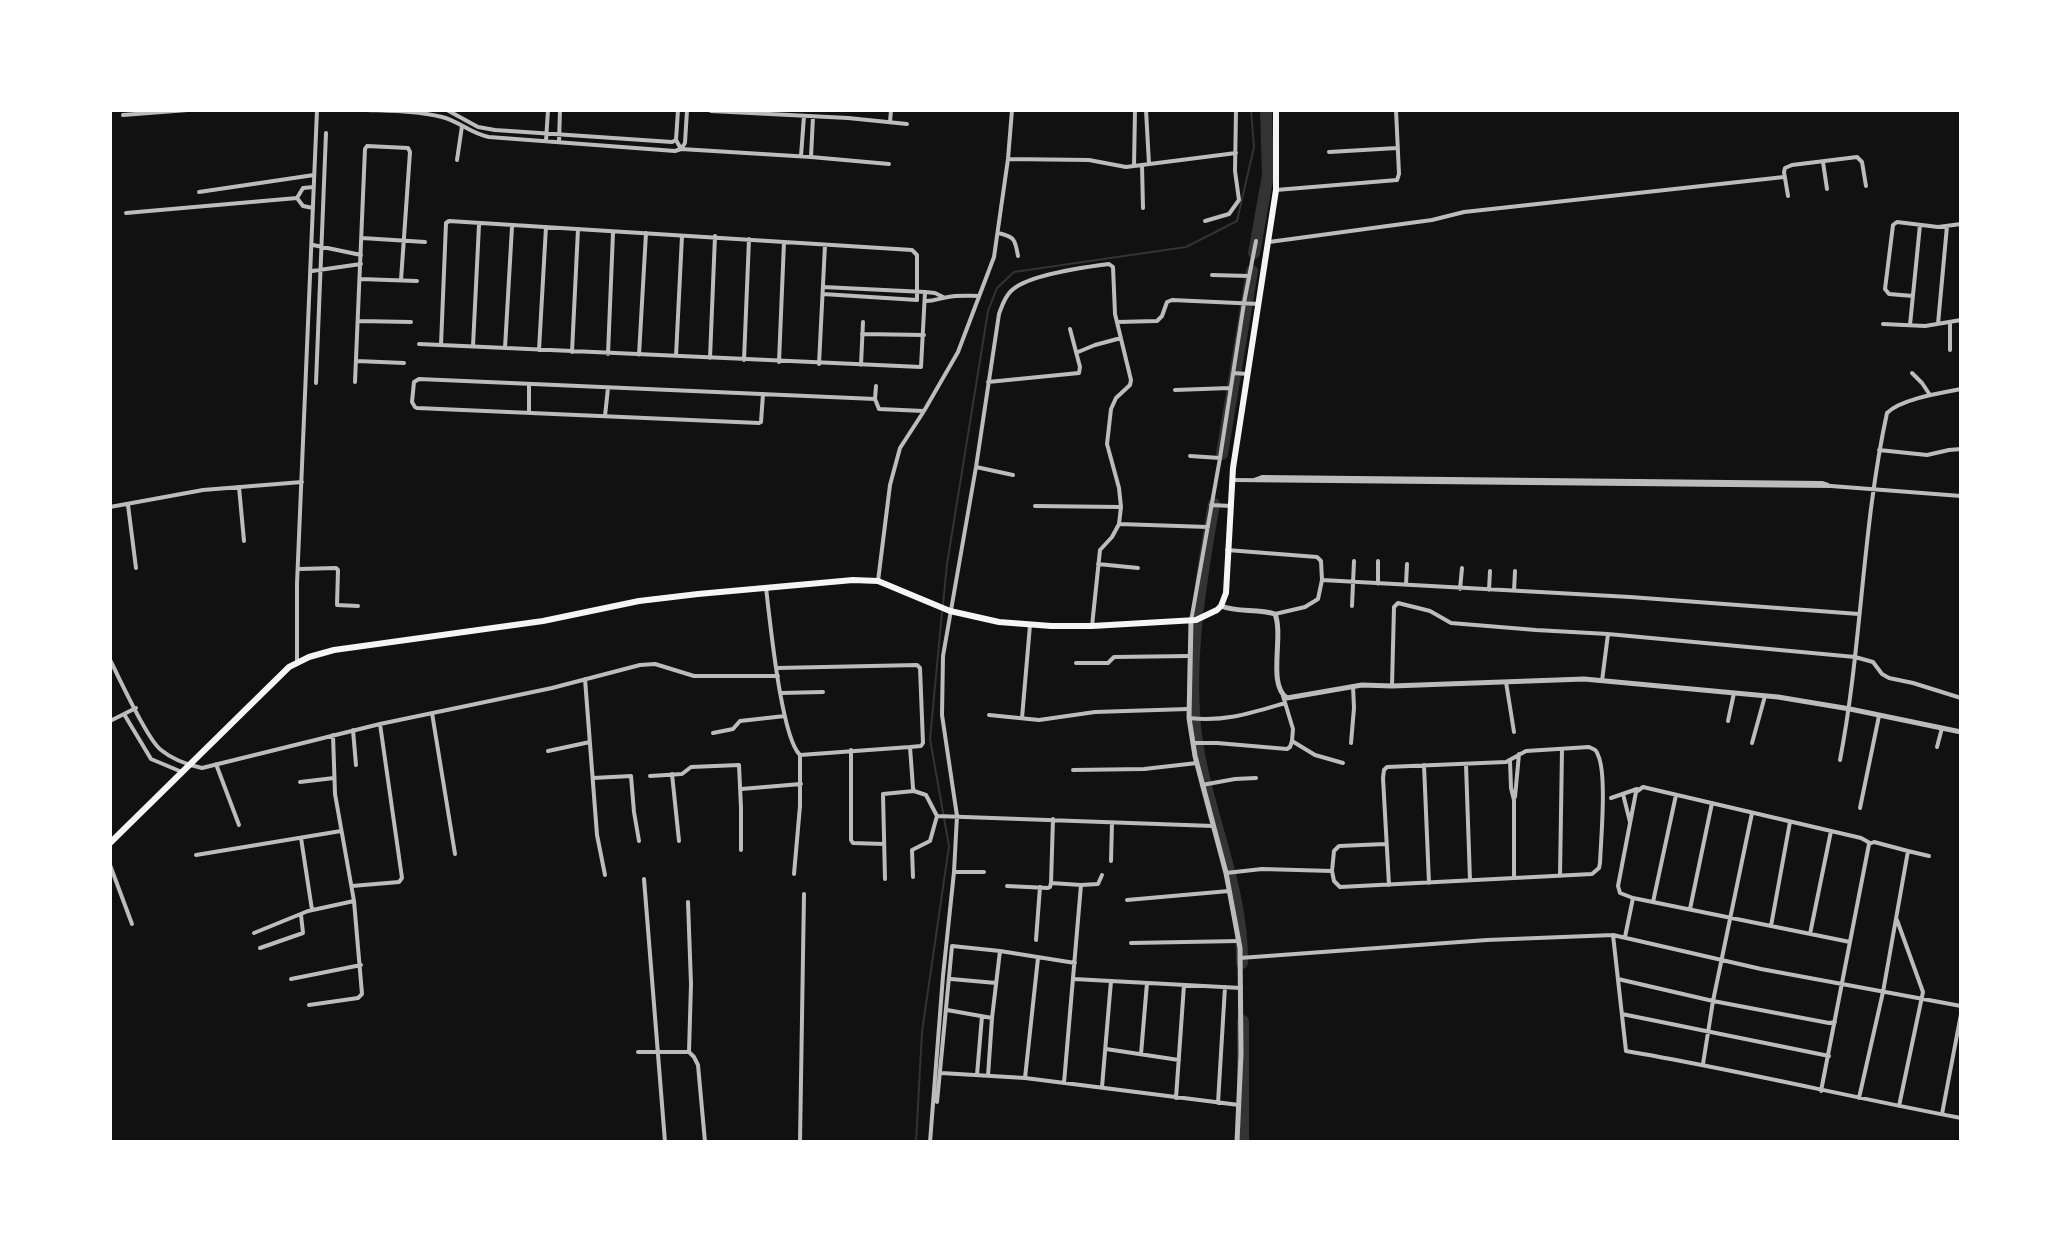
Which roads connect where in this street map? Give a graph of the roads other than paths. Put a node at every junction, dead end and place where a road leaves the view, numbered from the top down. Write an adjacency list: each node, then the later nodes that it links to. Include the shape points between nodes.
1 (188, 110): 21 (street)
2 (317, 110): 48 (street)
3 (367, 110): 17 (street)
4 (447, 110): 27 (street)
5 (548, 110): 30 (street)
6 (560, 110): 31 (street)
7 (678, 110): 32 (street)
8 (687, 110): 36 (street)
9 (848, 110): 23 (street)
10 (891, 110): 24 (street)
11 (1012, 110): 41 (street)
12 (1135, 110): 47 (street)
13 (1146, 110): 45 (street)
14 (1236, 110): 38 (street)
15 (1276, 110): 53 (main road)
16 (1396, 110): 35 (street)
17 (419, 111): 26 (street)
18 (711, 111): 19 (street)
19 (725, 111): 20 (street)
20 (766, 113): 22 (street)
21 (123, 115)
22 (809, 115): 23 (street); 39 (street); 40 (street)
23 (848, 118): 24 (street)
24 (890, 122): 25 (street)
25 (907, 124)
26 (462, 126): 29 (street); 42 (street)
27 (476, 126): 29 (street); 30 (street)
28 (326, 133): 82 (street)
29 (475, 133): 33 (street)
30 (546, 134): 31 (street); 33 (street)
31 (559, 134): 32 (street); 34 (street)
32 (676, 140): 36 (street)
33 (546, 141): 34 (street)
34 (559, 142): 36 (street)
35 (1397, 148): 37 (street); 53 (street, via 1395,181)
36 (681, 149): 39 (street)
37 (1329, 152)
38 (1236, 153): 45 (street); 60 (street, via 1239,200 1229,214)
39 (801, 156): 40 (street)
40 (811, 157): 44 (street)
41 (1008, 159): 47 (street); 70 (street)
42 (457, 160)
43 (1823, 162): 49 (street, via 1788,166); 50 (street, via 1860,158); 52 (street)
44 (889, 164)
45 (1149, 164): 46 (street)
46 (1142, 165): 47 (street); 58 (street)
47 (1134, 166)
48 (314, 175): 51 (street); 54 (street)
49 (1784, 177): 55 (street); 79 (street, via 1464,212)
50 (1866, 186)
51 (314, 187): 56 (street, via 303,188); 57 (street)
52 (1827, 189)
53 (1276, 190): 79 (main road)
54 (199, 192)
55 (1788, 196)
56 (297, 198): 57 (street); 59 (street)
57 (313, 208): 80 (street)
58 (1143, 208)
59 (126, 213)
60 (1205, 221)
61 (479, 224): 64 (street); 118 (street, via 446,223); 119 (street)
62 (1961, 224): 65 (street)
63 (1920, 225): 65 (street); 98 (street); 98 (street, via 1893,225 1885,289)
64 (512, 226): 66 (street); 120 (street)
65 (1947, 226): 111 (street)
66 (546, 227): 67 (street); 121 (street)
67 (578, 229): 68 (street); 123 (street)
68 (614, 232): 69 (street); 125 (street)
69 (646, 233): 71 (street); 126 (street)
70 (998, 233): 84 (street, via 1012,237); 97 (street)
71 (682, 236): 72 (street); 127 (street)
72 (715, 236): 74 (street); 128 (street)
73 (362, 238): 75 (street); 75 (street, via 366,147 408,148); 83 (street)
74 (749, 239): 78 (street); 129 (street)
75 (404, 240): 77 (street); 91 (street)
76 (1256, 241): 89 (street)
77 (425, 242)
78 (784, 242): 81 (street); 131 (street)
79 (1269, 242): 103 (main road)
80 (311, 244): 82 (street); 87 (street)
81 (825, 245): 93 (street); 94 (street, via 914,250)
82 (323, 247): 83 (street); 86 (street)
83 (361, 255): 85 (street)
84 (1018, 256)
85 (361, 264): 86 (street); 90 (street)
86 (322, 269): 87 (street); 140 (street)
87 (310, 271): 160 (street)
88 (1212, 275): 89 (street)
89 (1249, 276): 102 (street)
90 (360, 279): 91 (street); 105 (street)
91 (401, 280): 92 (street)
92 (417, 281)
93 (823, 287): 94 (street); 96 (street)
94 (917, 292): 95 (street); 100 (street)
95 (925, 292): 99 (street); 101 (street)
96 (823, 294): 100 (street); 133 (street)
97 (979, 296): 99 (street); 150 (street, via 958,352)
98 (1913, 296): 112 (street)
99 (943, 297): 101 (street)
100 (917, 300): 101 (street)
101 (925, 301): 115 (street)
102 (1245, 303): 103 (street); 108 (street, via 1172,300 1157,321); 135 (street)
103 (1256, 304): 137 (main road)
104 (1961, 320): 109 (street)
105 (359, 321): 106 (street); 130 (street)
106 (411, 322)
107 (863, 322): 114 (street)
108 (1117, 322): 116 (street); 139 (street, via 1110,264 1034,279 1012,290 1002,303)
109 (1950, 322): 111 (street); 122 (street)
110 (1883, 324): 112 (street)
111 (1938, 324): 112 (street)
112 (1910, 325)
113 (1070, 329): 124 (street)
114 (862, 334): 115 (street); 134 (street)
115 (924, 335): 134 (street, via 921,367)
116 (1121, 338): 124 (street); 169 (street, via 1130,385 1113,403 1107,444)
117 (419, 344): 118 (street)
118 (441, 345): 119 (street)
119 (473, 346): 120 (street)
120 (505, 348): 121 (street)
121 (539, 350): 123 (street)
122 (1950, 350)
123 (572, 352): 125 (street)
124 (1077, 353): 139 (street, via 1077,373)
125 (608, 354): 126 (street)
126 (639, 355): 127 (street)
127 (676, 356): 128 (street)
128 (710, 358): 129 (street)
129 (744, 360): 131 (street)
130 (357, 361): 132 (street); 138 (street)
131 (779, 362): 133 (street)
132 (404, 363)
133 (819, 364): 134 (street)
134 (861, 365)
135 (1234, 373): 137 (street); 144 (street)
136 (1912, 373): 148 (street)
137 (1246, 374): 159 (main road)
138 (355, 382)
139 (988, 382): 157 (street)
140 (316, 383)
141 (529, 384): 143 (street); 151 (street); 151 (street, via 419,379 412,402 417,408)
142 (876, 386): 149 (street)
143 (608, 388): 147 (street); 152 (street)
144 (1230, 388): 146 (street); 156 (street)
145 (1961, 389): 148 (street)
146 (1175, 390)
147 (763, 394): 149 (street); 152 (street, via 759,423)
148 (1930, 395): 154 (street, via 1890,409)
149 (875, 399): 150 (street, via 879,409)
150 (924, 411): 185 (street, via 896,459)
151 (529, 412): 152 (street)
152 (605, 416)
153 (1961, 449): 154 (street, via 1927,455)
154 (1879, 450): 162 (street)
155 (1190, 456): 156 (street)
156 (1220, 458): 165 (street)
157 (976, 467): 158 (street); 196 (street)
158 (1013, 475)
159 (1232, 480): 162 (street); 167 (main road)
160 (303, 482): 161 (street); 181 (street)
161 (239, 487): 164 (street); 172 (street)
162 (1873, 488): 163 (street); 198 (street)
163 (1961, 496)
164 (128, 505): 168 (street); 178 (street)
165 (1212, 505): 167 (street); 171 (street)
166 (1035, 506): 169 (street)
167 (1228, 506): 173 (main road)
168 (110, 507)
169 (1121, 507): 170 (street)
170 (1119, 524): 171 (street); 176 (street, via 1100,550)
171 (1208, 527): 199 (street)
172 (244, 541)
173 (1227, 550): 184 (street, via 1317,557); 194 (main road)
174 (1354, 561): 186 (street)
175 (1378, 561): 187 (street)
176 (1098, 564): 179 (street); 201 (street)
177 (1407, 564): 188 (street)
178 (136, 568)
179 (1138, 568)
180 (1462, 568): 190 (street)
181 (299, 569): 193 (street, via 336,568 337,605); 206 (street)
182 (1490, 571): 191 (street)
183 (1515, 571): 192 (street)
184 (1322, 580): 186 (street); 197 (street, via 1315,602)
185 (878, 581): 189 (main road); 196 (main road)
186 (1354, 583): 187 (street); 195 (street)
187 (1378, 584): 188 (street)
188 (1406, 585): 190 (street)
189 (766, 588): 206 (main road, via 639,601 530,623 334,650); 208 (street)
190 (1460, 589): 191 (street)
191 (1489, 590): 192 (street)
192 (1514, 591): 198 (street)
193 (358, 606)
194 (1221, 606): 197 (street); 199 (main road)
195 (1352, 606)
196 (948, 610): 200 (main road); 286 (street, via 942,715)
197 (1275, 614): 220 (street)
198 (1859, 614): 204 (street)
199 (1196, 620): 201 (main road); 203 (street)
200 (1030, 625): 201 (main road); 229 (street)
201 (1092, 626)
202 (1608, 634): 204 (street); 211 (street); 214 (street, via 1451,623 1398,603)
203 (1189, 656): 207 (street); 222 (street)
204 (1855, 657): 219 (street, via 1873,662 1889,678); 223 (street)
205 (110, 660): 221 (street)
206 (297, 662): 261 (main road)
207 (1076, 663)
208 (777, 668): 209 (street); 247 (street, via 917,665 923,743)
209 (778, 676): 210 (street, via 694,676 648,664); 216 (street)
210 (585, 679): 224 (street); 243 (street)
211 (1602, 681): 212 (street); 217 (street)
212 (1506, 682): 214 (street); 238 (street)
213 (1353, 686): 214 (street); 220 (street); 245 (street)
214 (1392, 686)
215 (823, 692): 216 (street)
216 (781, 693): 228 (street)
217 (1734, 693): 218 (street); 232 (street)
218 (1765, 696): 223 (street); 246 (street)
219 (1961, 698)
220 (1284, 700): 230 (street, via 1234,718); 242 (street)
221 (136, 708): 225 (street); 233 (street)
222 (1188, 709): 229 (street); 230 (street)
223 (1850, 709): 227 (street); 256 (street)
224 (432, 713): 234 (street); 304 (street)
225 (124, 714): 231 (street); 235 (street)
226 (989, 715): 229 (street)
227 (1879, 715): 236 (street); 283 (street)
228 (785, 716): 240 (street, via 740,721 733,729); 254 (street)
229 (1022, 718)
230 (1193, 719): 244 (street)
231 (110, 721)
232 (1728, 721)
233 (142, 722): 235 (street); 249 (street)
234 (380, 724): 237 (street); 326 (street, via 402,878)
235 (131, 727): 255 (street)
236 (1942, 728): 239 (street); 248 (street)
237 (353, 730): 241 (street); 262 (street)
238 (1514, 732)
239 (1961, 732)
240 (713, 733)
241 (333, 735): 260 (street); 269 (street)
242 (1292, 741): 244 (street, via 1287,749); 259 (street)
243 (590, 742): 252 (street); 270 (street)
244 (1196, 743): 258 (street)
245 (1351, 743)
246 (1752, 743)
247 (910, 747): 251 (street); 277 (street)
248 (1937, 747)
249 (158, 749): 255 (street); 261 (street)
250 (1562, 749): 253 (street); 316 (street); 316 (street, via 1593,748 1602,778 1599,868 1592,874)
251 (851, 750): 254 (street); 300 (street, via 851,842)
252 (548, 751)
253 (1519, 754): 257 (street); 281 (street)
254 (800, 755): 273 (street)
255 (151, 759): 266 (street)
256 (1840, 760)
257 (1510, 761): 264 (street); 281 (street)
258 (1197, 763): 265 (street); 274 (street)
259 (1343, 763)
260 (216, 764): 261 (street); 290 (street)
261 (190, 765): 266 (main road)
262 (356, 765)
263 (1424, 765): 264 (street); 301 (street, via 1384,770); 323 (street)
264 (1466, 765): 321 (street)
265 (1073, 770)
266 (182, 772): 298 (main road)
267 (672, 774): 268 (street); 276 (street, via 691,767 738,764); 297 (street)
268 (650, 776)
269 (334, 778): 272 (street); 293 (street)
270 (593, 778): 296 (street, via 632,777); 314 (street)
271 (1256, 778): 274 (street)
272 (300, 782)
273 (801, 784): 276 (street); 313 (street)
274 (1205, 784): 292 (street)
275 (1639, 788): 278 (street); 279 (street); 291 (street)
276 (741, 789): 302 (street)
277 (914, 791): 285 (street, via 926,795); 300 (street, via 883,794)
278 (1623, 794): 280 (street); 291 (street)
279 (1676, 795): 282 (street); 335 (street)
280 (1611, 798)
281 (1514, 800): 318 (street)
282 (1712, 803): 284 (street); 336 (street)
283 (1860, 808)
284 (1752, 813): 288 (street); 339 (street)
285 (939, 816): 286 (street); 317 (street, via 930,841 912,850)
286 (955, 816): 287 (street); 310 (street)
287 (1053, 819): 289 (street); 322 (street)
288 (1790, 822): 294 (street); 342 (street)
289 (1112, 823): 292 (street); 307 (street)
290 (239, 825)
291 (1630, 825): 331 (street, via 1618,890)
292 (1213, 826): 312 (street)
293 (341, 831): 295 (street); 326 (street)
294 (1831, 831): 299 (street); 344 (street)
295 (301, 838): 305 (street); 337 (street)
296 (639, 841)
297 (679, 841)
298 (110, 843)
299 (1870, 843): 303 (street); 349 (street)
300 (884, 844): 320 (street)
301 (1386, 844): 309 (street, via 1339,846); 325 (street)
302 (741, 850)
303 (1908, 851): 306 (street); 340 (street)
304 (455, 854)
305 (196, 855)
306 (1929, 856)
307 (1111, 861)
308 (110, 865): 341 (street)
309 (1332, 871): 312 (street); 325 (street, via 1340,887)
310 (954, 872): 311 (street); 407 (street)
311 (984, 872)
312 (1227, 873): 329 (street)
313 (794, 874)
314 (605, 875)
315 (1102, 875): 324 (street, via 1098,884)
316 (1560, 876): 318 (street)
317 (913, 877)
318 (1514, 878): 321 (street)
319 (644, 879): 383 (street)
320 (885, 879)
321 (1470, 880): 323 (street)
322 (1051, 883): 324 (street); 328 (street, via 1049,888)
323 (1429, 883): 325 (street)
324 (1081, 885): 356 (street)
325 (1389, 885)
326 (352, 886): 333 (street)
327 (1007, 886): 328 (street)
328 (1040, 887): 347 (street)
329 (1229, 891): 332 (street); 348 (street)
330 (804, 894): 406 (street)
331 (1633, 898): 335 (street); 346 (street)
332 (1127, 900)
333 (354, 901): 337 (street); 357 (street)
334 (688, 902): 384 (street)
335 (1653, 902): 336 (street)
336 (1690, 909): 339 (street)
337 (312, 910): 338 (street)
338 (301, 915): 343 (street); 351 (street, via 303,934)
339 (1731, 918): 342 (street); 355 (street)
340 (1897, 918): 369 (street); 370 (street)
341 (132, 924)
342 (1771, 926): 344 (street)
343 (254, 933)
344 (1810, 934): 349 (street)
345 (1613, 935): 346 (street); 354 (street); 361 (street)
346 (1625, 937): 355 (street)
347 (1036, 940)
348 (1239, 941): 350 (street); 354 (street)
349 (1850, 942): 365 (street)
350 (1131, 943)
351 (260, 948)
352 (1000, 951): 353 (street); 359 (street, via 952,946); 363 (street)
353 (1038, 958): 356 (street); 392 (street)
354 (1242, 958): 368 (street)
355 (1722, 960): 365 (street); 371 (street)
356 (1075, 963): 360 (street)
357 (361, 965): 358 (street); 372 (street, via 361,996)
358 (291, 979)
359 (950, 979): 363 (street); 374 (street)
360 (1074, 979): 362 (street); 393 (street)
361 (1617, 979): 371 (street); 375 (street)
362 (1111, 981): 364 (street); 381 (street)
363 (996, 983): 378 (street)
364 (1147, 983): 366 (street); 385 (street)
365 (1842, 983): 369 (street); 379 (street)
366 (1184, 985): 367 (street); 387 (street)
367 (1225, 987): 368 (street); 399 (street)
368 (1241, 988): 400 (street)
369 (1883, 992): 370 (street); 397 (street)
370 (1922, 999): 373 (street); 401 (street)
371 (1713, 1001): 379 (street); 380 (street)
372 (309, 1005)
373 (1961, 1006)
374 (947, 1010): 377 (street); 389 (street)
375 (1622, 1014): 380 (street); 388 (street, via 1626,1051)
376 (1961, 1014): 402 (street)
377 (982, 1016): 378 (street); 390 (street)
378 (992, 1018): 391 (street)
379 (1835, 1022): 386 (street)
380 (1708, 1030): 386 (street); 388 (street)
381 (1106, 1049): 385 (street); 394 (street)
382 (638, 1052): 383 (street)
383 (658, 1052): 384 (street); 404 (street)
384 (689, 1052): 405 (street, via 698,1065)
385 (1141, 1054): 387 (street)
386 (1829, 1056): 395 (street)
387 (1179, 1060): 396 (street)
388 (1703, 1064): 395 (street)
389 (941, 1073): 390 (street); 398 (street)
390 (977, 1075): 391 (street)
391 (988, 1076): 392 (street)
392 (1025, 1078): 393 (street)
393 (1064, 1083): 394 (street)
394 (1102, 1087): 396 (street)
395 (1821, 1091): 397 (street)
396 (1176, 1098): 399 (street)
397 (1859, 1098): 401 (street)
398 (937, 1102)
399 (1218, 1103): 400 (street)
400 (1239, 1105): 408 (street)
401 (1899, 1106): 402 (street)
402 (1942, 1115): 403 (street)
403 (1961, 1118)
404 (665, 1142)
405 (705, 1142)
406 (800, 1142)
407 (930, 1142)
408 (1237, 1142)

